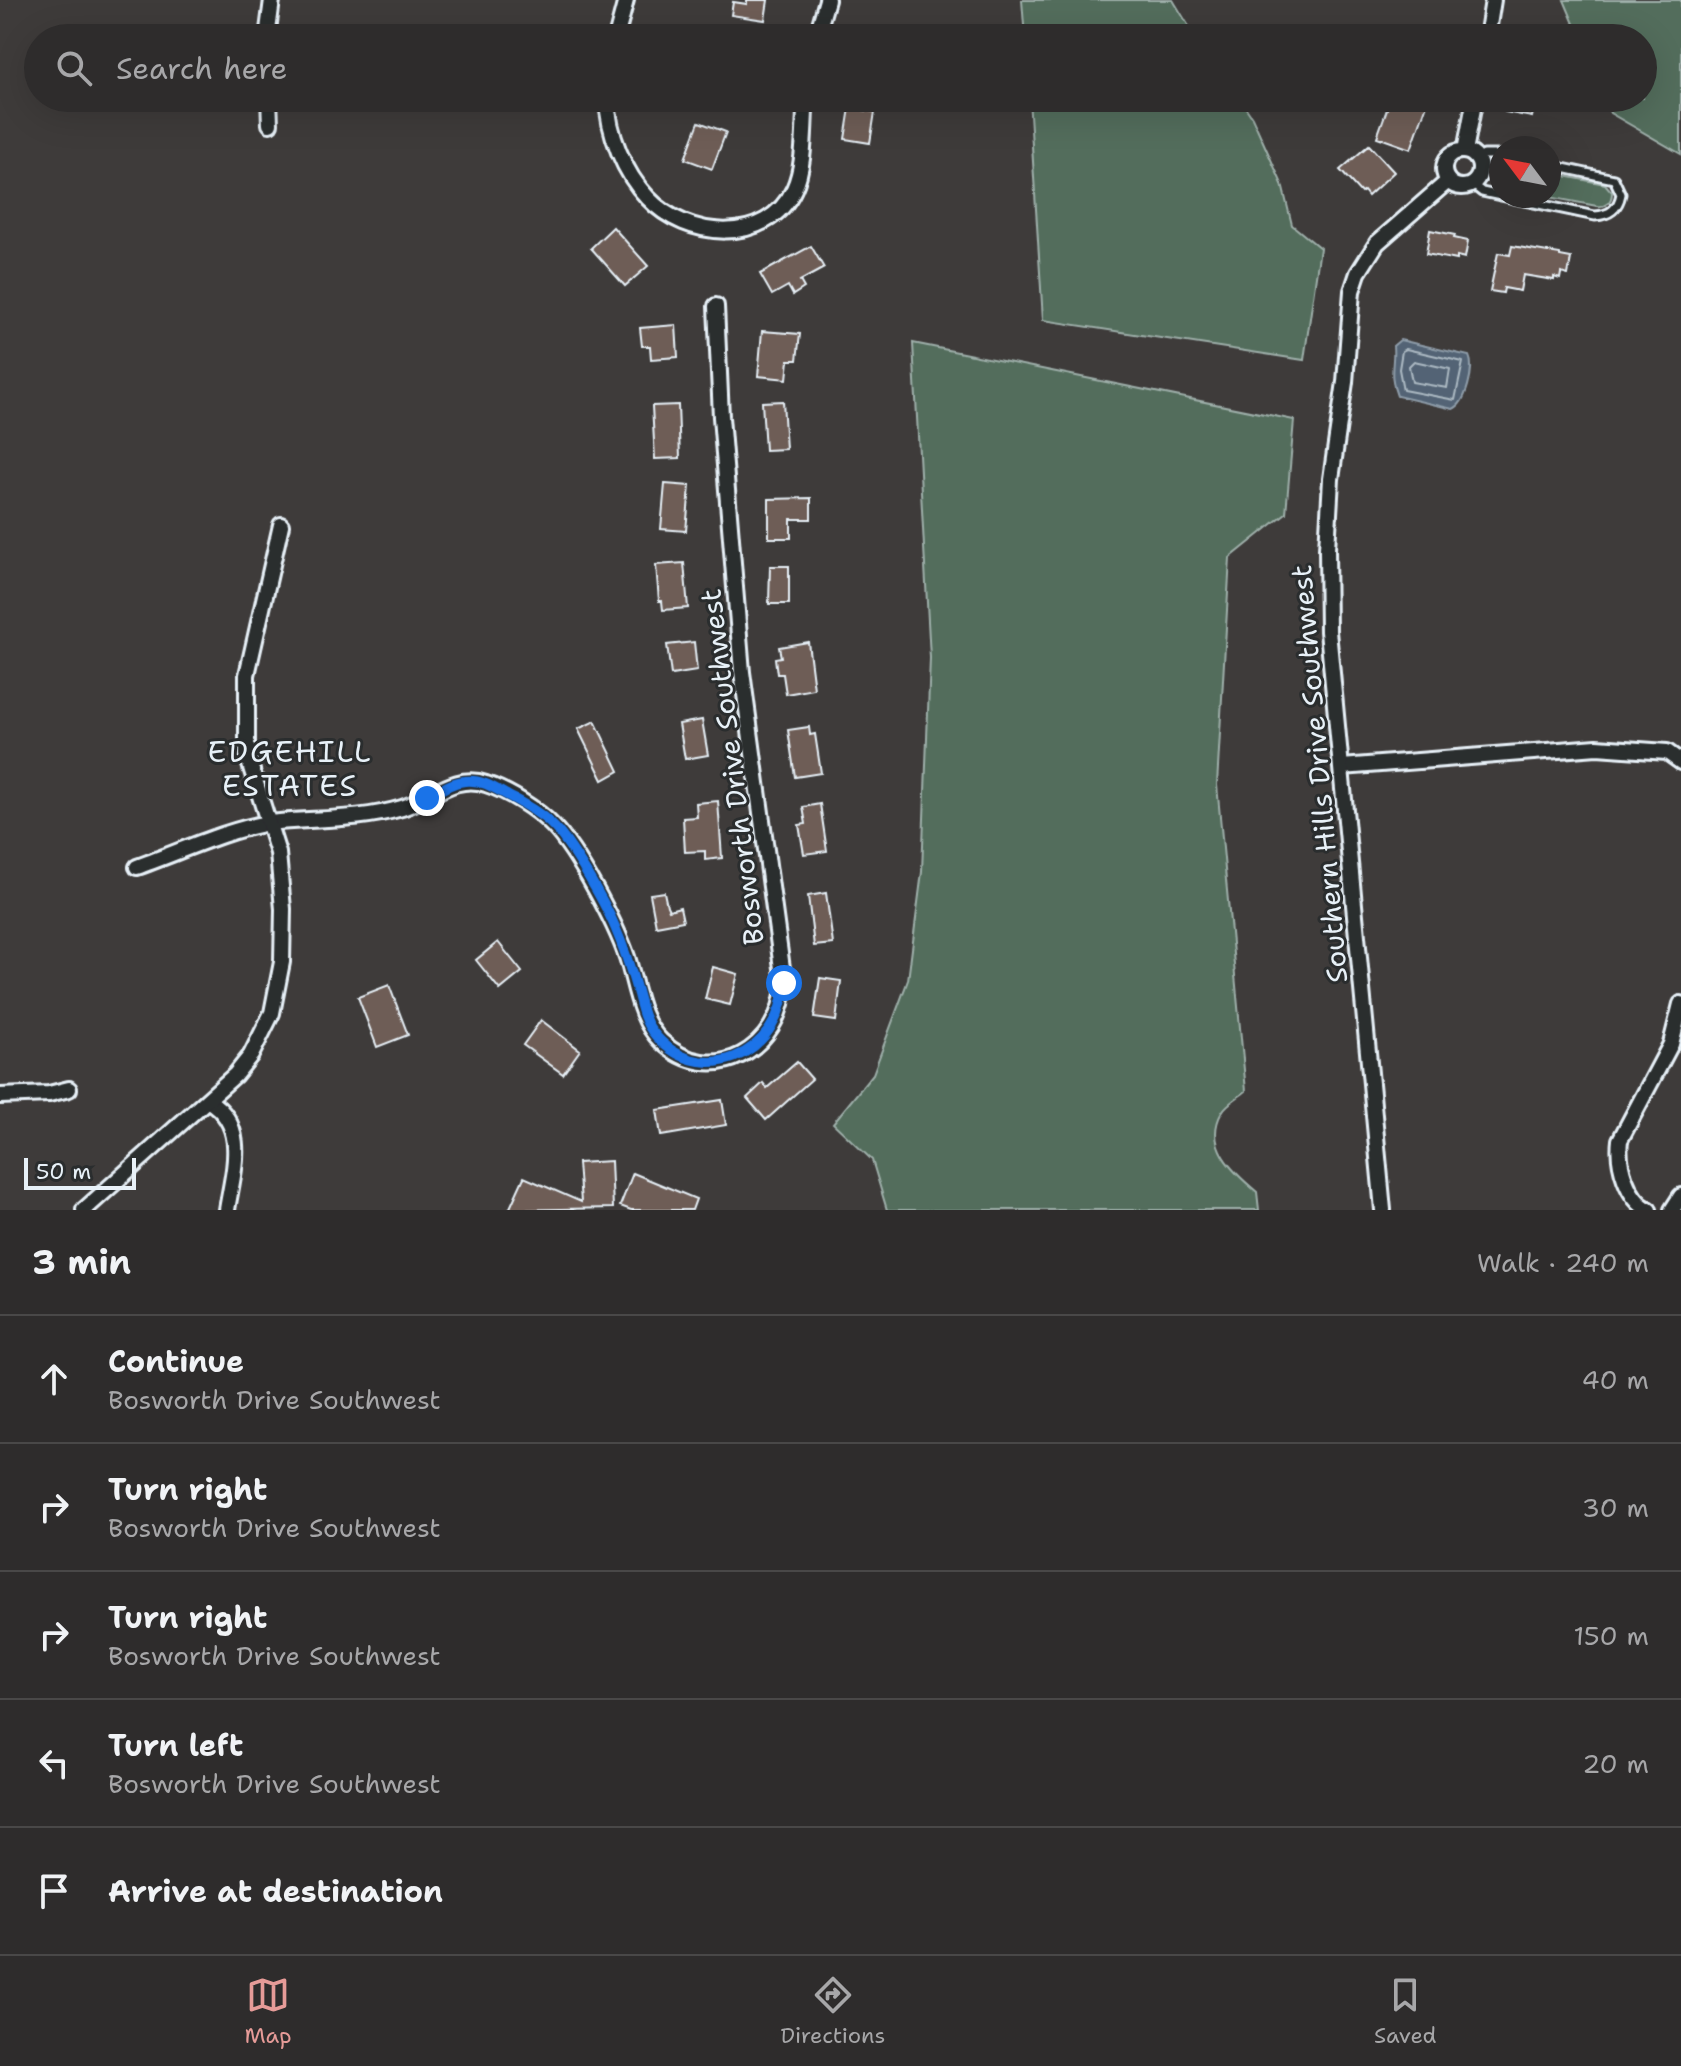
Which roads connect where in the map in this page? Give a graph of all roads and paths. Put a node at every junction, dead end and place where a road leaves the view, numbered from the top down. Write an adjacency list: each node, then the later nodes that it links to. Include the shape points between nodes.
1 (272, 0): 5 (street)
2 (626, 0): 6 (street)
3 (827, 0): 7 (street)
4 (1493, 0): 8 (street)
5 (269, 24)
6 (620, 24)
7 (820, 24)
8 (1489, 24)
9 (270, 112): 13 (street)
10 (609, 112): 11 (street, via 622,156 650,201 683,222 726,231 762,223 786,202 799,173)
11 (805, 112)
12 (1474, 112): 15 (street)
13 (270, 124)
14 (1489, 153): 15 (lane)
15 (1471, 155): 17 (street, via 1456,152 1447,159); 18 (street, via 1480,171)
16 (1561, 168): 20 (lane, via 1614,179 1621,194 1605,216)
17 (1448, 181): 18 (street, via 1457,187); 24 (street, Southern Hills Drive Southwest, via 1377,243 1352,291 1327,549 1328,631)
18 (1473, 185): 19 (lane)
19 (1489, 193)
20 (1557, 208)
21 (716, 306): 25 (street, Bosworth Drive Southwest, via 742,672 784,983 779,1017 769,1033 742,1055 715,1061 689,1058 660,1040 644,1017 614,923 565,840 536,812 489,785 449,785 383,814)
22 (281, 525): 25 (street, via 247,675 247,755)
23 (1681, 762): 24 (street, via 1667,752 1597,747)
24 (1342, 767): 34 (street, Southern Hills Drive Southwest)
25 (270, 823): 26 (street, Bosworth Drive Southwest); 30 (street, via 283,909 279,988 251,1055)
26 (137, 867)
27 (1681, 1004): 35 (street, via 1671,1044 1618,1151 1631,1193)
28 (69, 1089): 29 (street)
29 (0, 1096)
30 (209, 1101): 32 (street); 33 (street, via 227,1117 236,1137)
31 (1681, 1196): 36 (street)
32 (84, 1210)
33 (227, 1210)
34 (1383, 1210)
35 (1649, 1210)
36 (1672, 1210)

